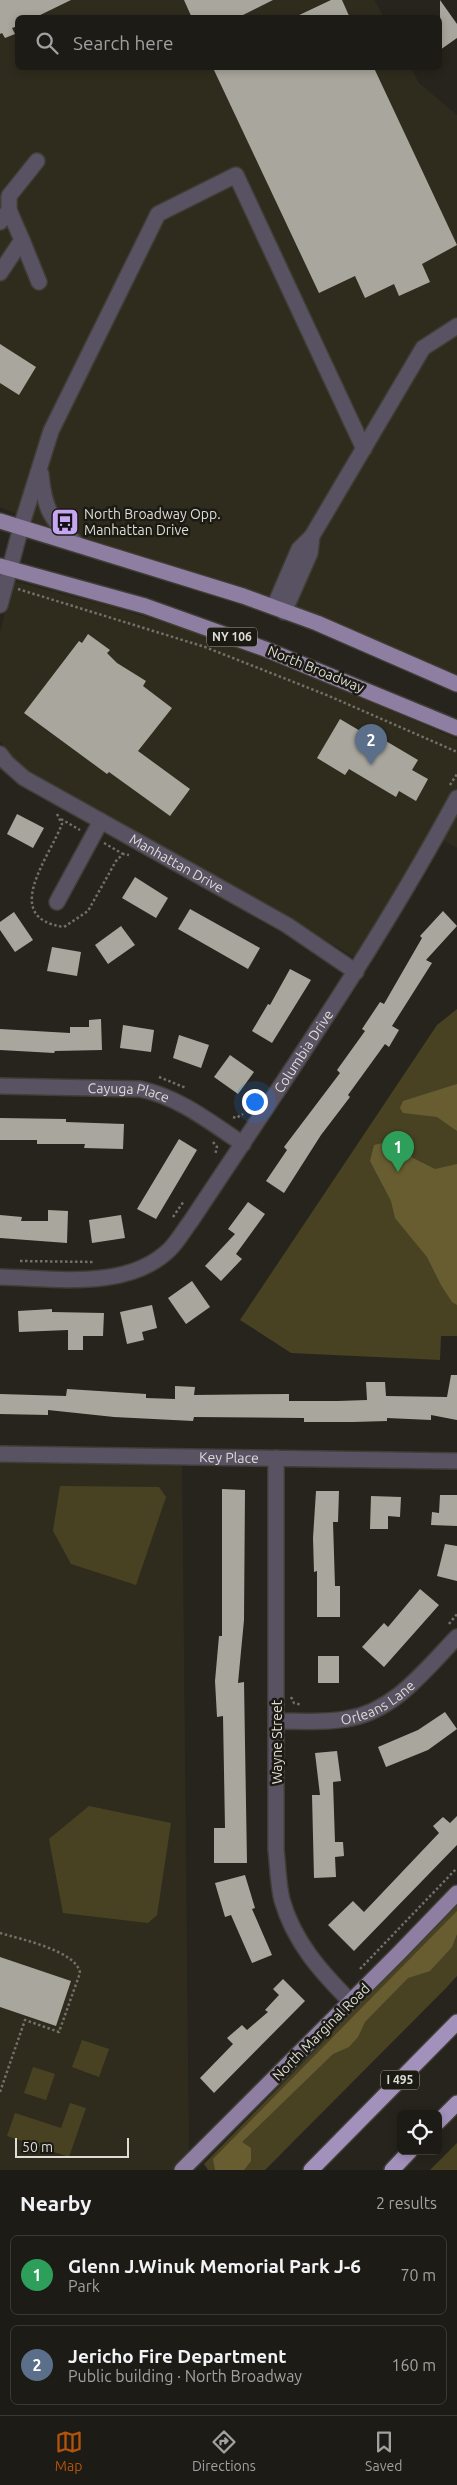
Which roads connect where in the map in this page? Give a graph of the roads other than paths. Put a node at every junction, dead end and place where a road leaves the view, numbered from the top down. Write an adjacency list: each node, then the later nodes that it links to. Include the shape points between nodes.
1 (37, 161): 2 (street, via 9,196)
2 (5, 216): 3 (street)
3 (22, 240): 4 (street); 5 (street)
4 (0, 274)
5 (39, 282)
6 (457, 326): 7 (street, via 423,348)
7 (364, 449): 8 (street, via 236,175 158,214 51,431); 14 (street, via 312,536 310,552)
8 (40, 467): 10 (street); 11 (street, via 46,507 57,525)
9 (0, 521): 10 (main road)
10 (21, 527): 11 (main road); 12 (street)
11 (78, 545): 14 (main road)
12 (5, 567): 13 (street); 16 (main road, North Broadway / NY 106, via 154,609 265,649)
13 (0, 605)
14 (279, 610): 15 (main road, via 317,623)
15 (457, 684)
16 (457, 728)
17 (0, 754): 19 (street, Manhattan Drive, via 24,778)
18 (457, 798): 21 (street, Columbia Drive, via 428,853)
19 (101, 821): 20 (street); 21 (street, Manhattan Drive, via 287,925)
20 (57, 902)
21 (356, 972): 23 (street, Columbia Drive)
22 (0, 1086): 23 (street, Cayuga Place, via 140,1089 158,1093 179,1102)
23 (243, 1144): 24 (street, Columbia Drive, via 170,1249 150,1264 127,1274 106,1278)
24 (0, 1277)
25 (0, 1454): 26 (street, Key Place)
26 (276, 1458): 27 (street, Key Place); 29 (street, Wayne Street)
27 (457, 1461)
28 (452, 1632): 29 (street, Orleans Lane, via 393,1701 368,1714 345,1720)
29 (277, 1721): 31 (street, Wayne Street, via 276,1850 282,1899 302,1946 320,1972)
30 (457, 1893): 31 (main road, North Marginal Road)
31 (351, 2002): 38 (main road, North Marginal Road)
32 (457, 2008): 36 (highway)
33 (457, 2022): 36 (highway, I 495)
34 (457, 2103): 35 (highway)
35 (442, 2118)
36 (342, 2139): 39 (highway, I 495)
37 (406, 2155): 40 (highway)
38 (182, 2170)
39 (311, 2170)
40 (392, 2170)

